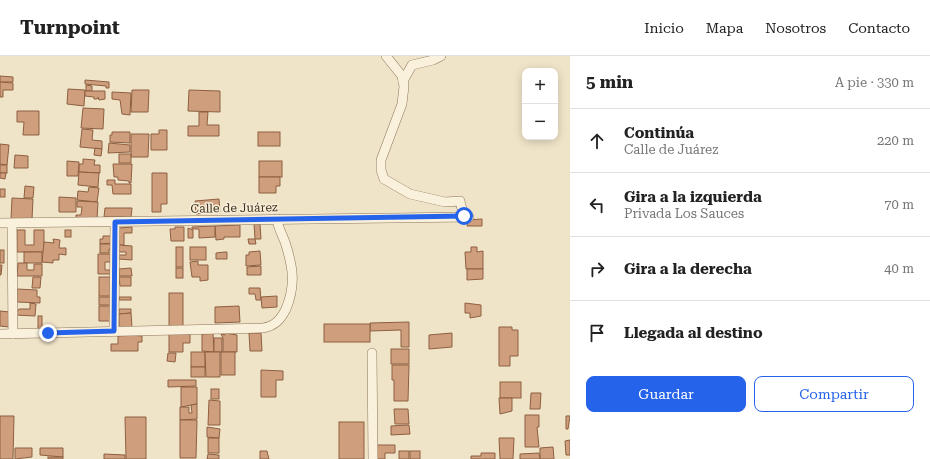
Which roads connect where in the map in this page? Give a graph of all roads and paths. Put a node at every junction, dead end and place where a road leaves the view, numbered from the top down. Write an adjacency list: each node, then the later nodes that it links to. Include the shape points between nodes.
1 (386, 56): 3 (street)
2 (440, 56): 3 (street, via 412,65)
3 (403, 81): 4 (street, Calle de Juárez, via 402,104 380,160 380,170 384,179 410,194 445,202 460,201 467,216)
4 (278, 219): 5 (street, Calle de Juárez); 8 (street, via 278,227 285,241 292,268 292,293 283,314 273,326)
5 (115, 222): 7 (street, Calle de Juárez); 8 (street)
6 (0, 223): 7 (street, Calle de Juárez)
7 (12, 224): 10 (street)
8 (114, 331): 10 (street)
9 (0, 334): 10 (street)
10 (13, 334)
11 (372, 353): 12 (street)
12 (373, 459)

